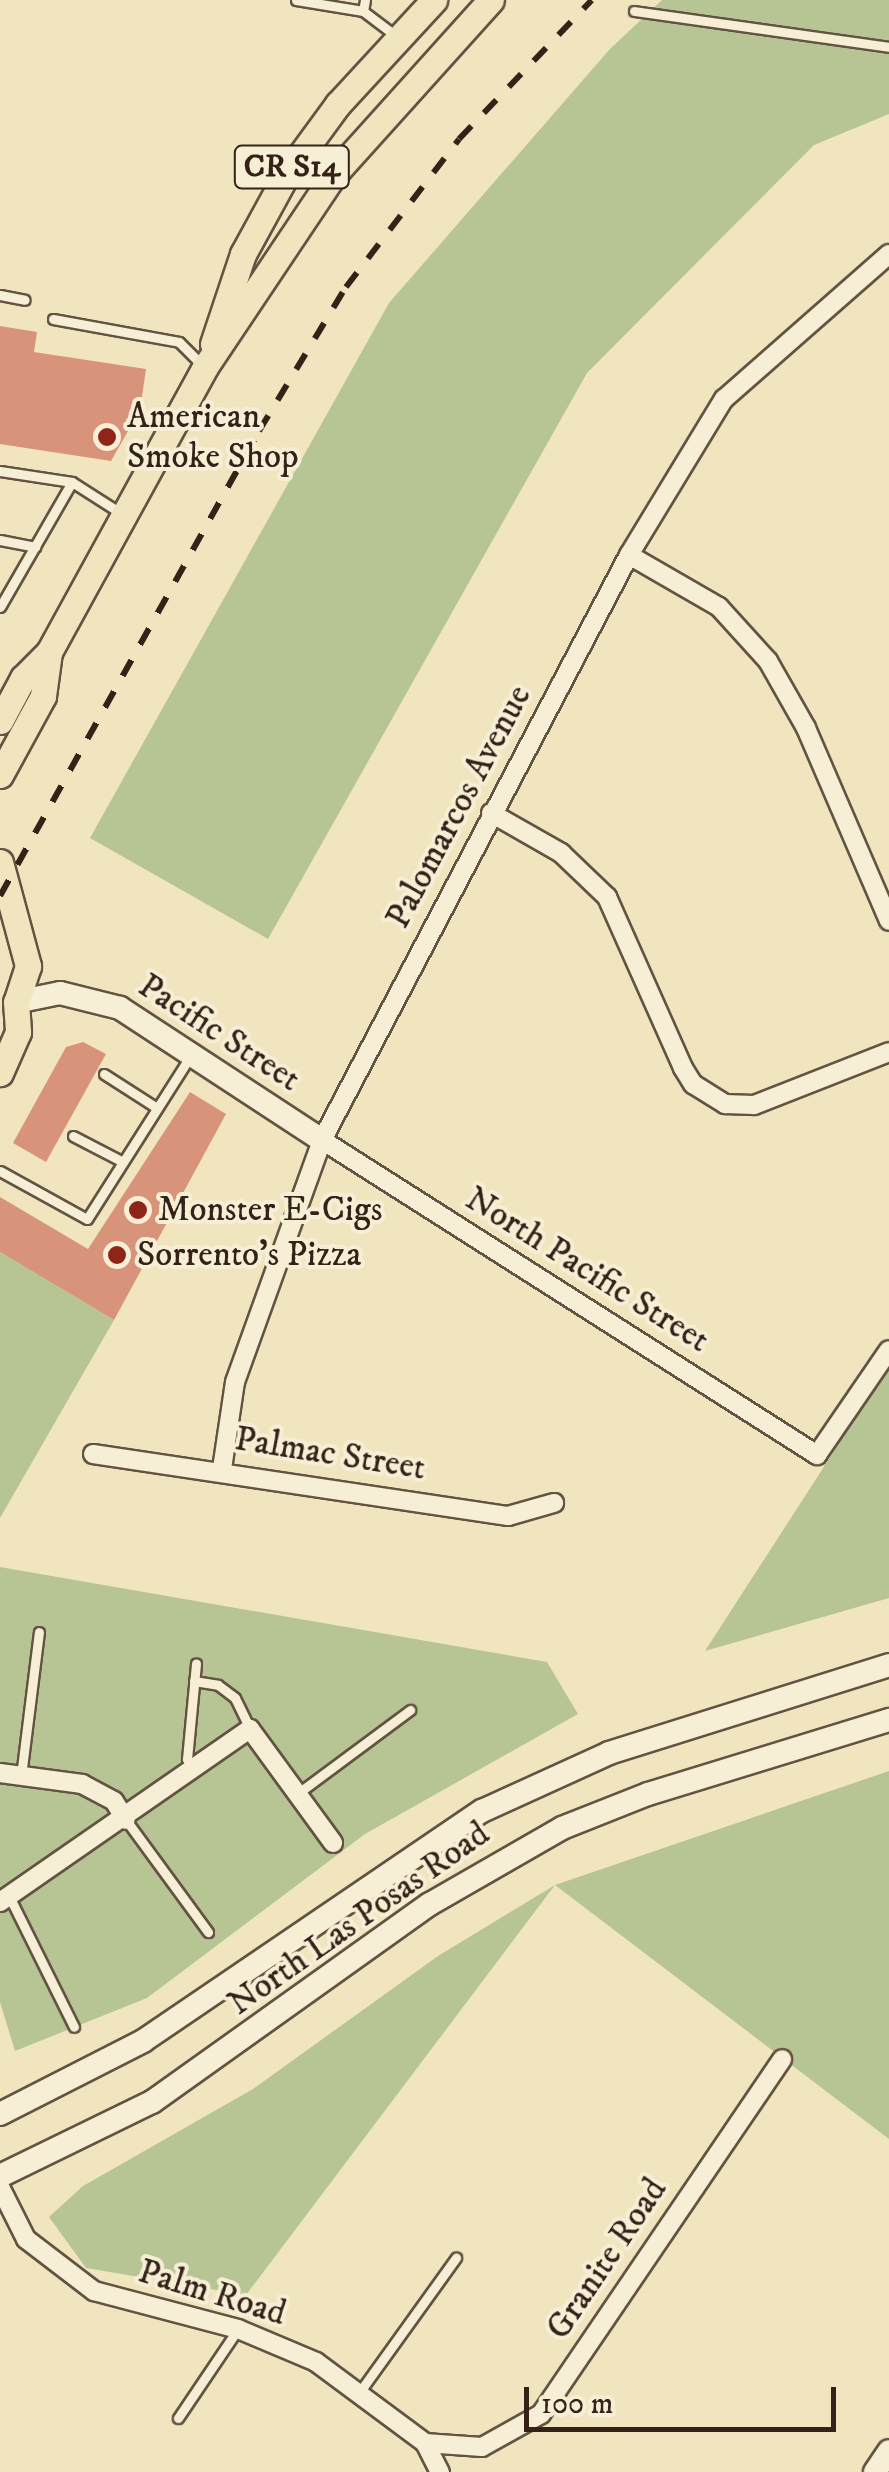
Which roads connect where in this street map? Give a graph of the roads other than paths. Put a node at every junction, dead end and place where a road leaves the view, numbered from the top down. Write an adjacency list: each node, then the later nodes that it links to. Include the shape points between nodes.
1 (296, 0): 4 (lane)
2 (434, 0): 6 (main road, CR S14)
3 (490, 0): 12 (main road, CR S14, via 335,172)
4 (364, 5): 6 (lane)
5 (634, 11): 7 (lane)
6 (398, 38): 12 (main road, CR S14, via 338,104 261,214)
7 (889, 47)
8 (889, 254): 18 (street, Palomarcos Avenue, via 724,399)
9 (0, 296): 10 (lane)
10 (24, 300)
11 (52, 319): 12 (lane, via 179,342)
12 (205, 368): 15 (main road, CR S14)
13 (0, 471): 14 (lane)
14 (72, 482): 15 (lane); 17 (lane)
15 (124, 515): 20 (main road, CR S14)
16 (0, 540): 17 (lane)
17 (35, 547): 19 (lane)
18 (629, 555): 23 (street, Palomarcos Avenue); 25 (street, via 719,607 768,661 806,728)
19 (0, 607)
20 (49, 652): 21 (main road, CR S14, via 23,678); 22 (main road, CR S14, via 43,696)
21 (2, 714)
22 (0, 775)
23 (490, 813): 27 (street, via 561,853 607,897 682,1068 693,1084 726,1104 754,1105); 33 (street, Palomarcos Avenue)
24 (0, 862): 26 (main road, via 28,966)
25 (889, 921)
26 (8, 993): 28 (main road, Pacific Street, via 84,994 120,1008); 29 (main road, via 18,1032)
27 (889, 1052)
28 (191, 1055): 31 (lane); 33 (main road, Pacific Street)
29 (0, 1073)
30 (104, 1074): 31 (lane)
31 (158, 1108): 34 (lane)
32 (73, 1136): 34 (lane)
33 (322, 1140): 36 (street, North Pacific Street, via 817,1455); 38 (street, Palomarcos Avenue, via 236,1382)
34 (123, 1162): 35 (lane, via 87,1219)
35 (0, 1171)
36 (889, 1350)
37 (93, 1454): 38 (street, Palmac Street)
38 (222, 1469): 39 (street, Palmac Street, via 508,1516)
39 (554, 1503)
40 (39, 1632): 49 (lane)
41 (196, 1663): 43 (lane)
42 (889, 1665): 57 (main road, North Las Posas Road, via 609,1753 498,1803 425,1845 143,2041)
43 (194, 1681): 46 (lane, via 218,1685 234,1698); 47 (lane, via 186,1759)
44 (410, 1710): 50 (lane)
45 (889, 1720): 58 (main road, North Las Posas Road, via 562,1828 455,1887 152,2102)
46 (250, 1730): 47 (street); 50 (street)
47 (194, 1770): 51 (street)
48 (0, 1773): 49 (street)
49 (21, 1776): 51 (street, via 82,1784 114,1801)
50 (297, 1794): 52 (street)
51 (126, 1820): 53 (street); 54 (lane)
52 (333, 1844)
53 (5, 1899): 55 (lane)
54 (208, 1932)
55 (74, 2027)
56 (782, 2060): 64 (street, Granite Road, via 541,2414 482,2448)
57 (0, 2114)
58 (0, 2176)
59 (0, 2187): 61 (street, Palm Road, via 26,2239 94,2291)
60 (456, 2258): 62 (lane)
61 (238, 2329): 62 (street, Palm Road); 63 (lane)
62 (361, 2390): 64 (street, Palm Road)
63 (178, 2418)
64 (425, 2443): 66 (street)
65 (889, 2451): 67 (main road)
66 (440, 2472)
67 (874, 2472)

